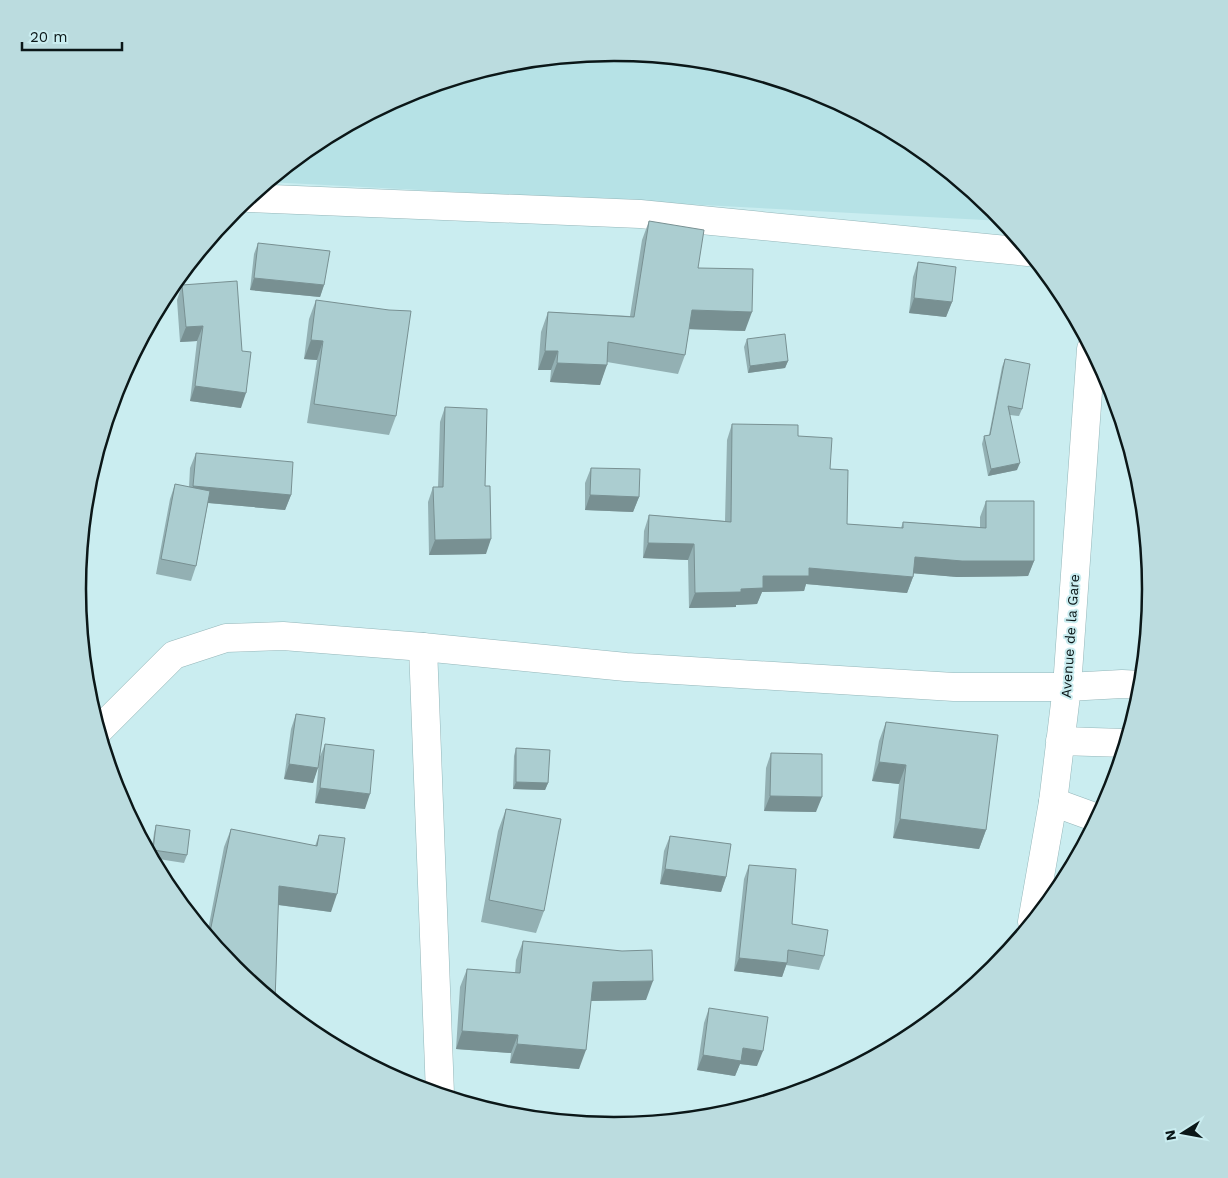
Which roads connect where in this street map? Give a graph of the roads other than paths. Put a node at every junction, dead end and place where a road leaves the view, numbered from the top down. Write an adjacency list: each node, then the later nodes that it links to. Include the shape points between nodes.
1 (259, 198): 2 (street, via 640,214)
2 (1019, 251)
3 (1090, 362): 6 (street, Avenue de la Gare)
4 (423, 647): 6 (street, via 626,667 954,687); 7 (street, via 283,636 226,638 174,655); 13 (street)
5 (1133, 685): 6 (street)
6 (1067, 687): 8 (street, Avenue de la Gare)
7 (104, 725)
8 (1060, 741): 9 (street); 10 (street, Avenue de la Gare)
9 (1119, 743)
10 (1053, 802): 11 (street); 12 (street, Avenue de la Gare)
11 (1090, 816)
12 (1034, 908)
13 (440, 1087)

